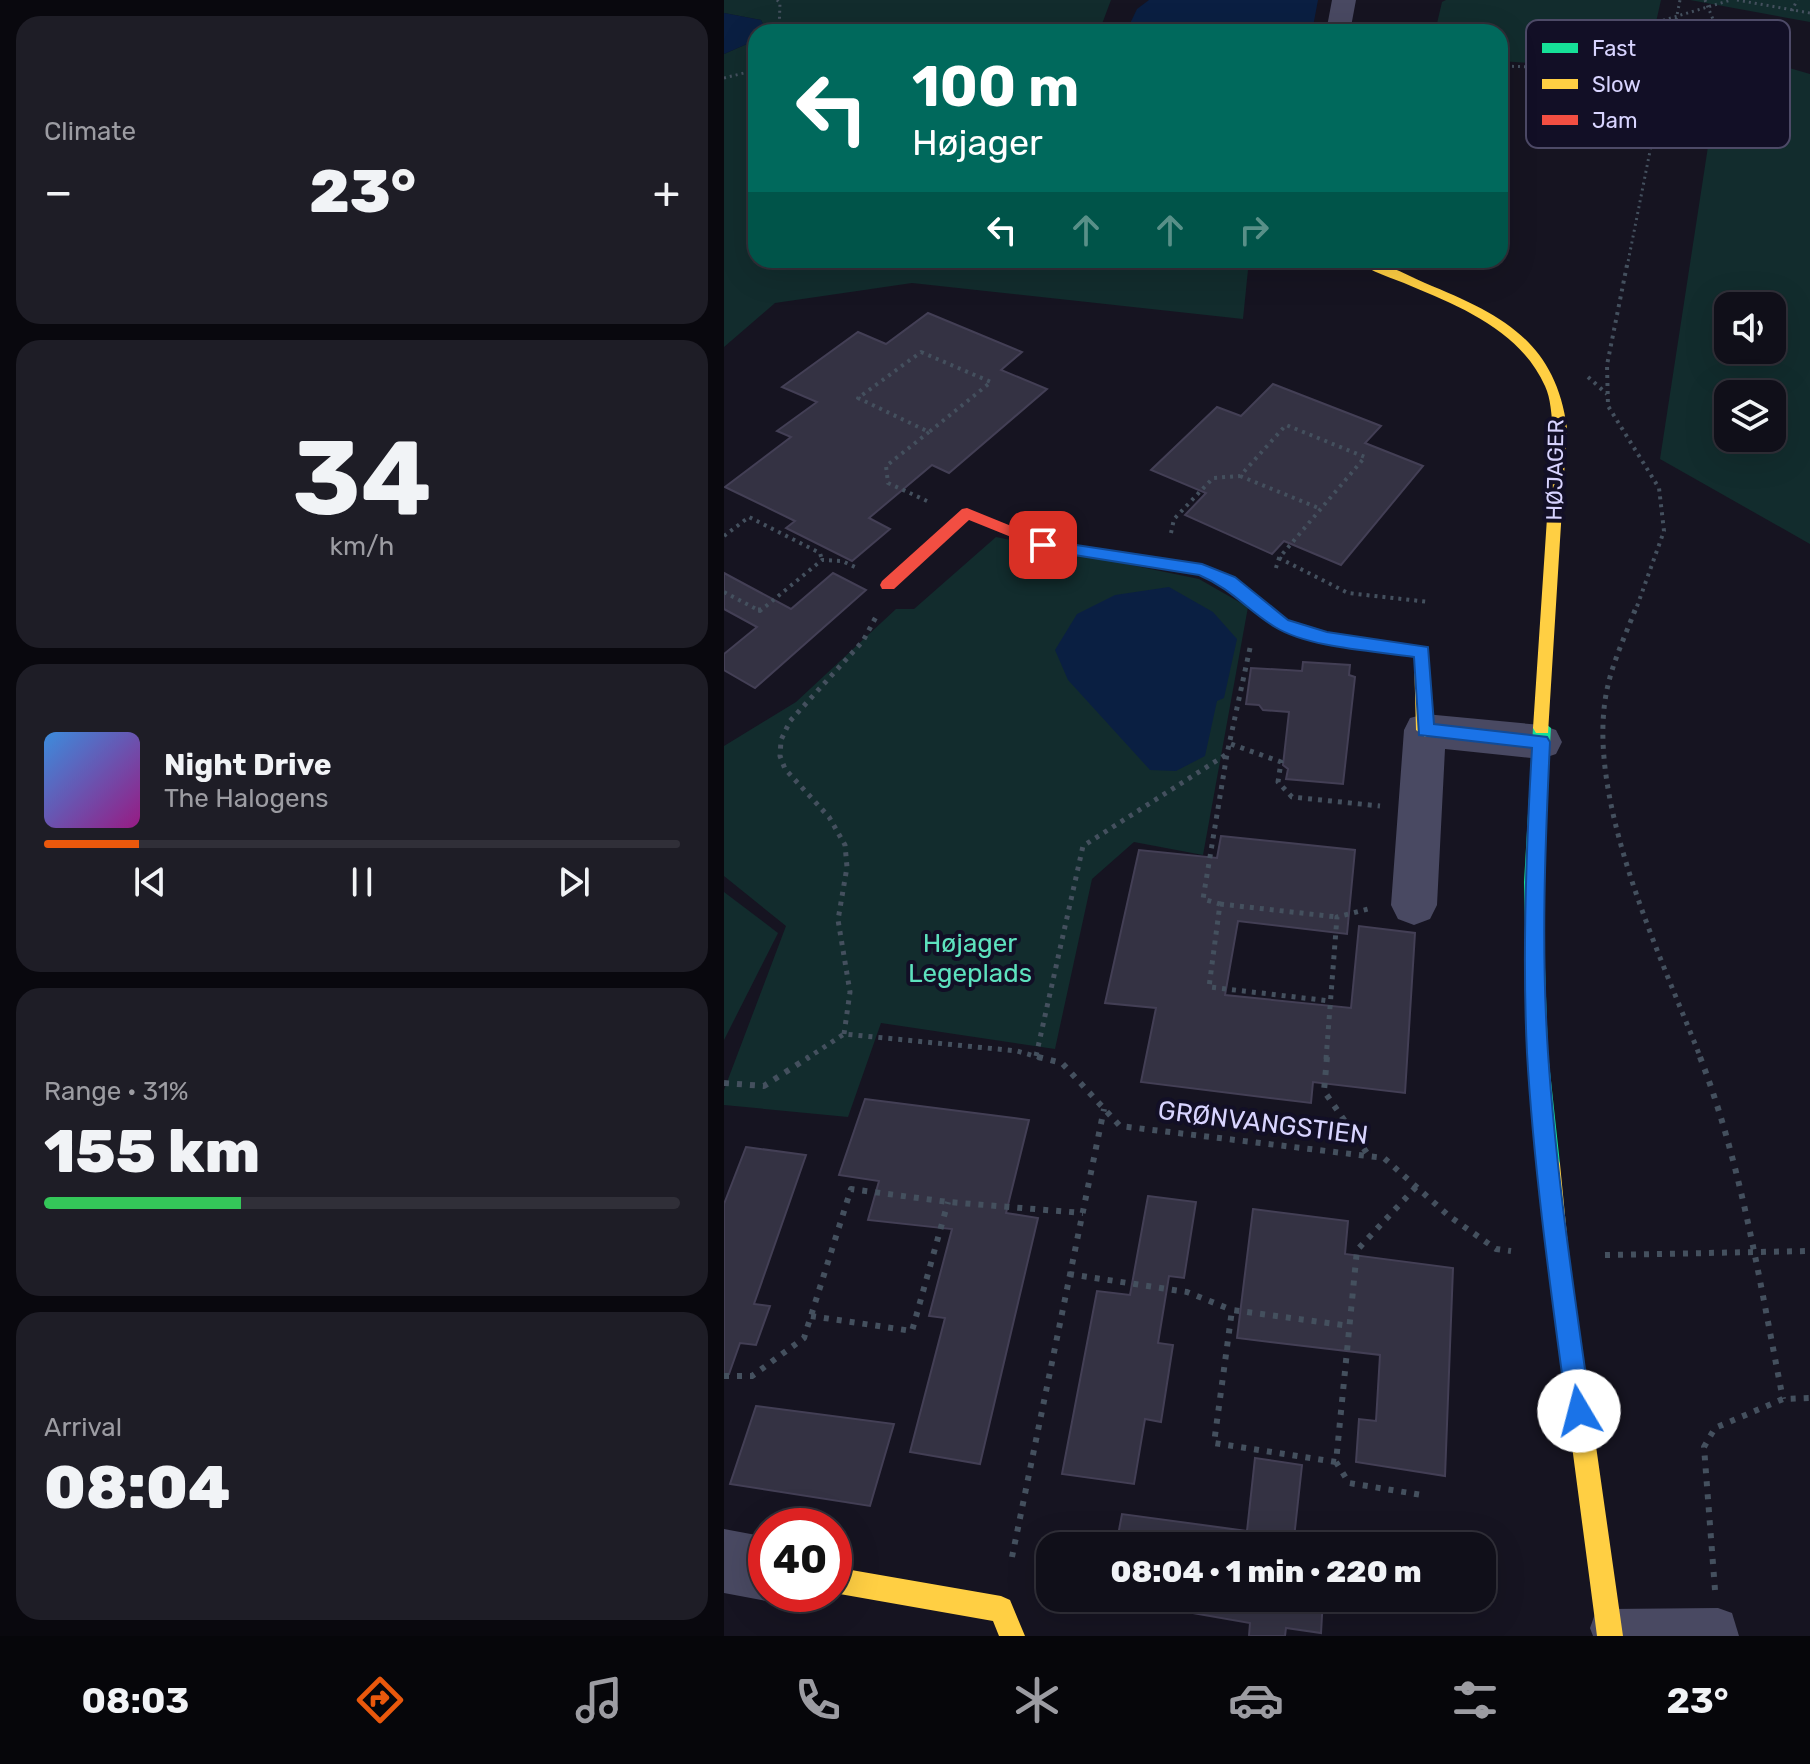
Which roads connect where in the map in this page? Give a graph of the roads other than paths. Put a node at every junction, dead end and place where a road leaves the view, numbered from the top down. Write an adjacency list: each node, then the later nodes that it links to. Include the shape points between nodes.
1 (1344, 0): 2 (street)
2 (1340, 24)
3 (1381, 268): 6 (street, HØJAGER, via 1473,307 1523,342 1551,382 1560,428)
4 (888, 585): 5 (street, via 967,513 1043,545 1202,570 1229,581 1282,624 1326,638 1422,652)
5 (1425, 730): 6 (street); 7 (street)
6 (1541, 742): 12 (street, HØJAGER, via 1533,882 1538,1053 1558,1256)
7 (1414, 905)
8 (724, 1561): 9 (street)
9 (748, 1566)
10 (852, 1583): 13 (street, via 1001,1609)
11 (1719, 1631): 12 (lane)
12 (1609, 1632)
13 (1012, 1636)

